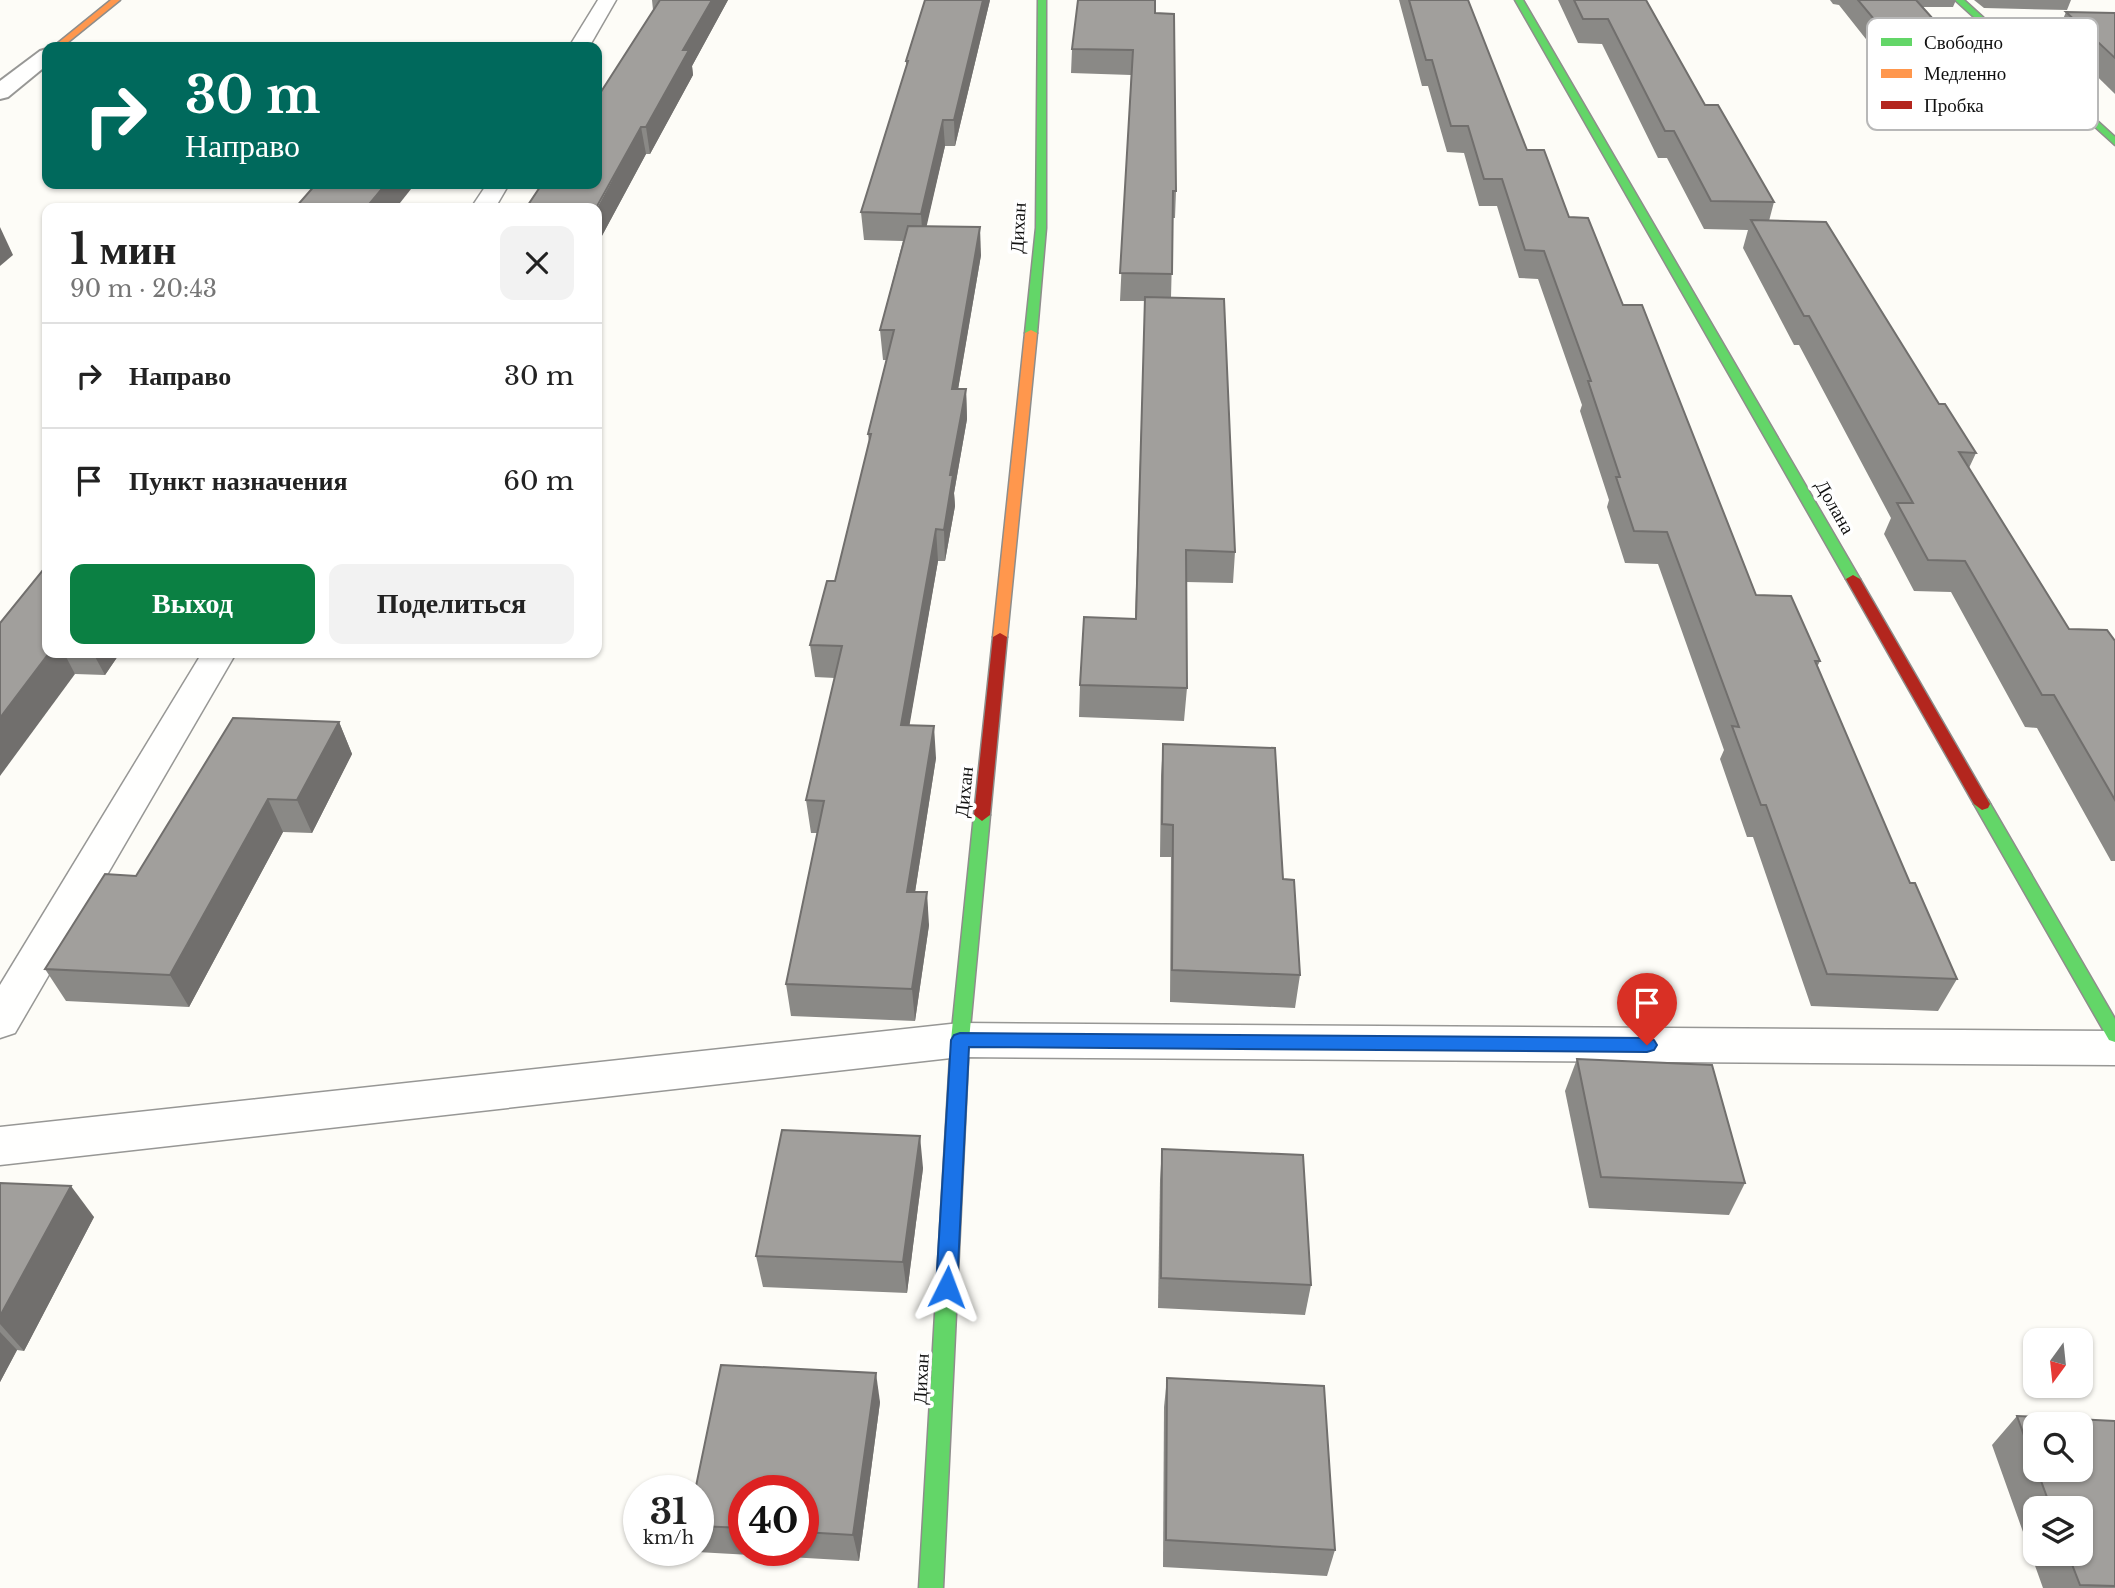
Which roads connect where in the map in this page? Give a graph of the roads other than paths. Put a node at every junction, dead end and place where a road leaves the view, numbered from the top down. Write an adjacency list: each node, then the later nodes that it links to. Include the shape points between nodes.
1 (116, 0): 7 (street)
2 (607, 0): 8 (lane)
3 (1042, 0): 16 (street, Дихан, via 1041,228)
4 (1519, 0): 15 (street, Долана)
5 (1959, 0): 6 (street)
6 (1979, 18)
7 (63, 42)
8 (582, 42)
9 (42, 59): 10 (street)
10 (0, 92)
11 (2098, 127): 12 (street)
12 (2115, 142)
13 (216, 658): 14 (lane)
14 (0, 1021)
15 (2115, 1035)
16 (960, 1040): 17 (lane); 18 (lane); 19 (street, Дихан)
17 (2115, 1048)
18 (0, 1146)
19 (931, 1588)

